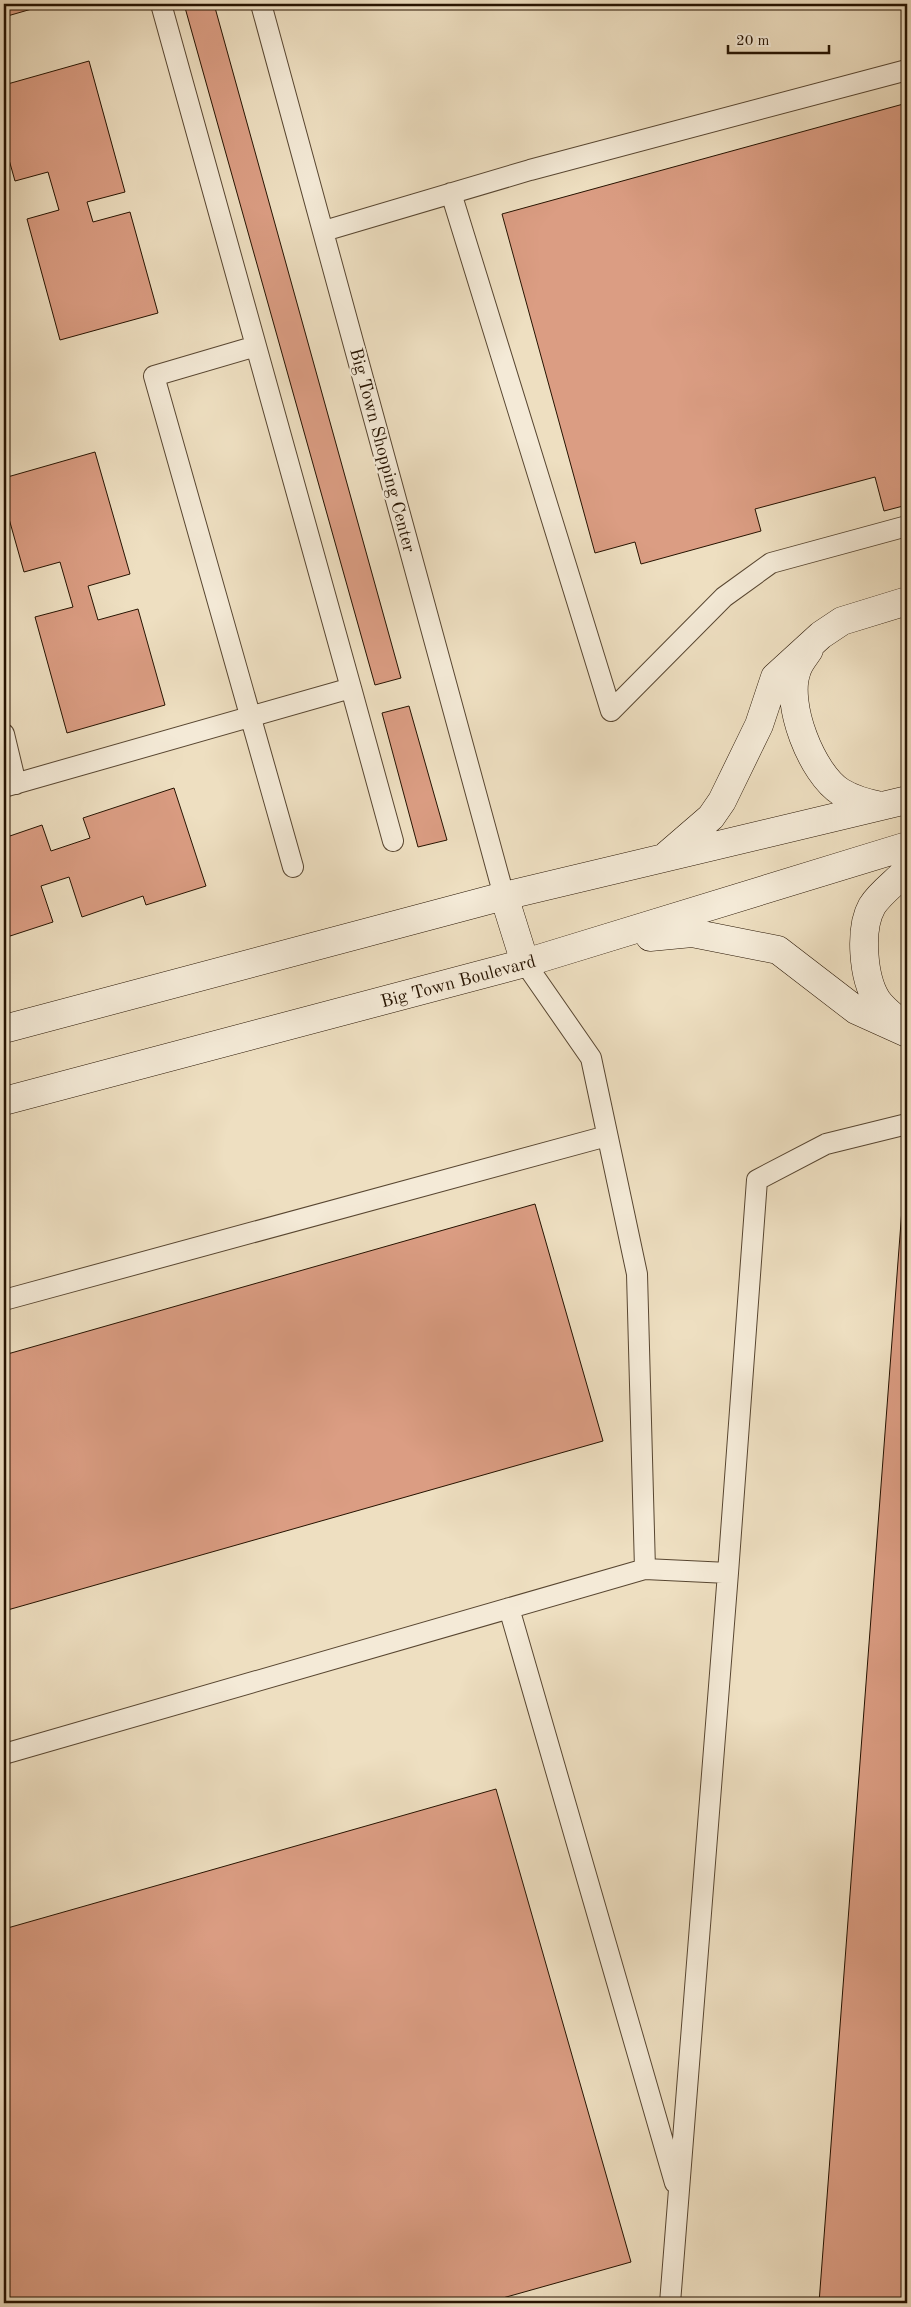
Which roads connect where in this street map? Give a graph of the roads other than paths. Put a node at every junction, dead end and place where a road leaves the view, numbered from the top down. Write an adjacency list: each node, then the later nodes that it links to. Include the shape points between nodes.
1 (161, 4): 6 (lane)
2 (262, 4): 5 (lane, Big Town Shopping Center)
3 (907, 70): 4 (lane)
4 (451, 193): 5 (lane); 7 (lane, via 611,711 724,598 771,563)
5 (324, 231): 20 (lane, Big Town Shopping Center)
6 (256, 346): 10 (lane); 11 (lane, via 154,376)
7 (907, 526)
8 (907, 601): 9 (main road, via 842,621)
9 (821, 635): 14 (main road, via 796,671 796,712 806,743 820,770 839,791 860,802); 17 (main road, via 775,677 759,725 722,801 710,817)
10 (351, 688): 11 (lane); 15 (lane)
11 (250, 717): 13 (lane); 18 (lane)
12 (4, 734): 13 (lane)
13 (10, 786)
14 (896, 803): 17 (main road)
15 (393, 841)
16 (907, 846): 21 (main road, Big Town Boulevard)
17 (664, 858): 20 (main road)
18 (293, 867)
19 (907, 870): 23 (main road, via 872,906 864,943 869,984 878,1001)
20 (504, 896): 22 (main road); 24 (main road)
21 (596, 942): 22 (main road, Big Town Boulevard); 25 (main road, via 692,933 778,950 856,1010)
22 (524, 963): 26 (main road, Big Town Boulevard); 28 (lane, via 591,1058)
23 (907, 1028)
24 (4, 1029)
25 (907, 1033)
26 (4, 1101)
27 (907, 1124): 31 (lane, via 826,1144 757,1180)
28 (607, 1136): 29 (lane); 30 (lane, via 637,1274)
29 (4, 1300)
30 (645, 1569): 31 (lane); 32 (lane)
31 (728, 1573): 34 (lane)
32 (509, 1608): 33 (lane); 34 (lane)
33 (4, 1754)
34 (678, 2196): 35 (lane)
35 (670, 2303)

